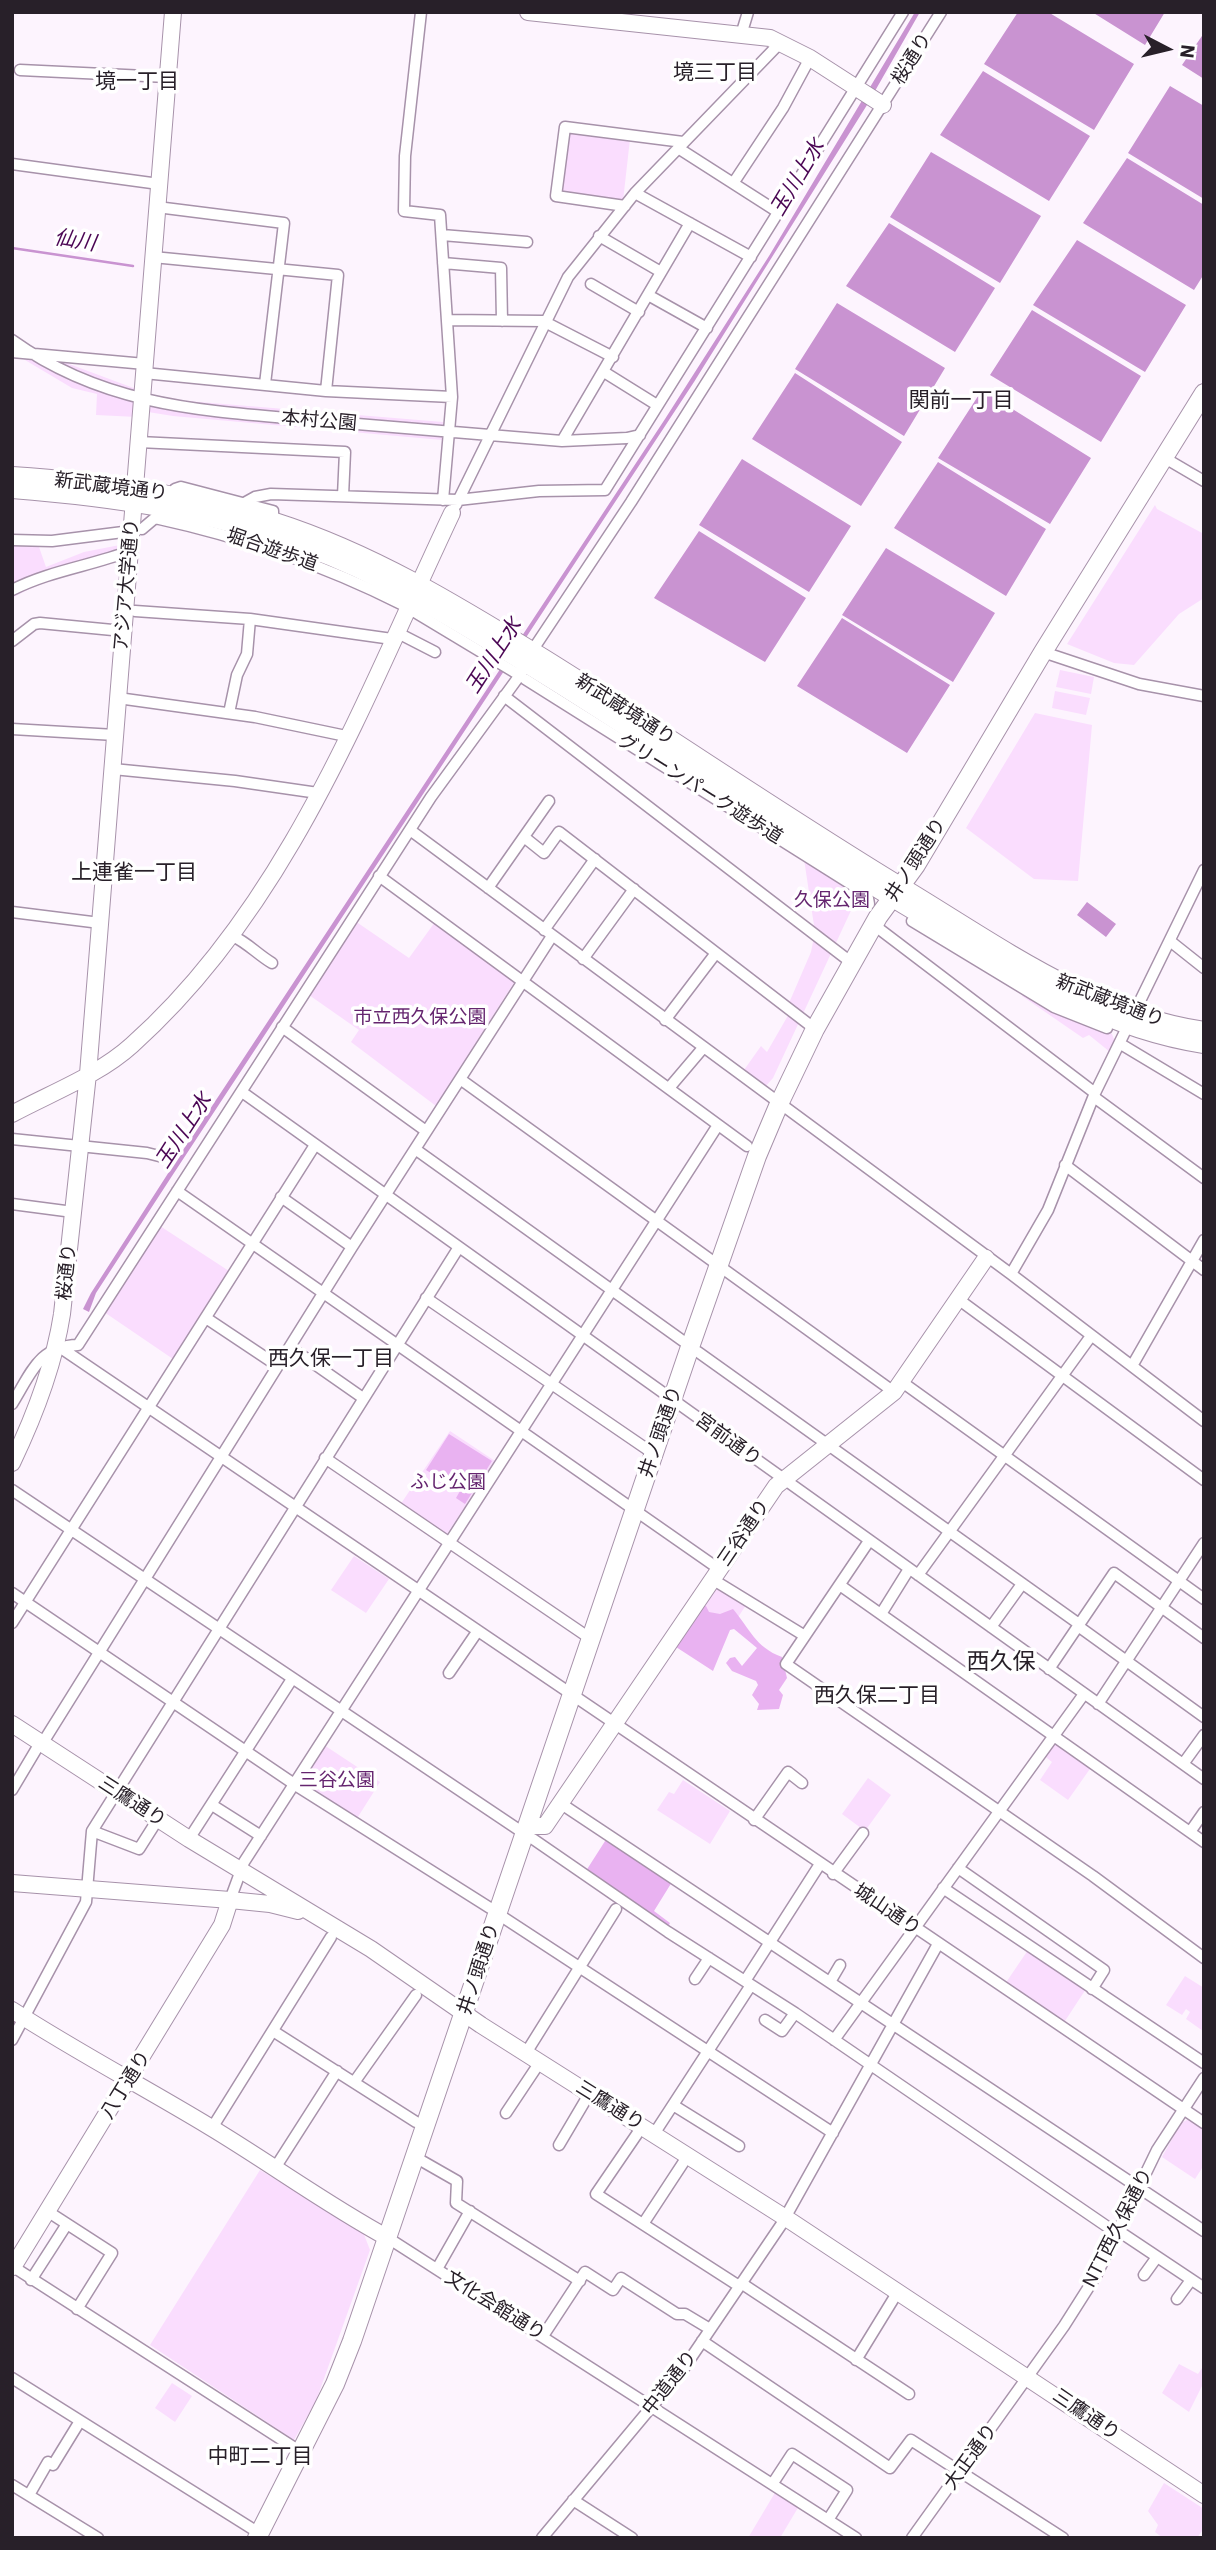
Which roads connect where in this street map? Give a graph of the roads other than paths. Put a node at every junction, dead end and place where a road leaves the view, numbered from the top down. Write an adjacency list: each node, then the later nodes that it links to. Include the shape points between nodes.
1 (173, 12): 13 (street, アジア大学通り)
2 (421, 12): 25 (street, via 405,156 404,211 440,215)
3 (528, 12): 7 (street)
4 (748, 12): 9 (street)
5 (903, 12): 14 (street)
6 (941, 12): 15 (street, 桜通り)
7 (587, 16): 8 (street)
8 (630, 18): 9 (street)
9 (741, 35): 10 (street)
10 (780, 43): 11 (street); 16 (street)
11 (810, 58): 14 (street); 18 (street)
12 (20, 70): 13 (street)
13 (167, 77): 19 (street, アジア大学通り)
14 (858, 88): 15 (street); 23 (street)
15 (883, 105): 80 (street, 桜通り)
16 (680, 145): 18 (street, via 716,174); 20 (street); 21 (street, via 565,127 556,196)
17 (12, 164): 19 (street)
18 (734, 182): 23 (street)
19 (159, 184): 22 (street, アジア大学通り)
20 (635, 193): 21 (street); 24 (street)
21 (625, 206): 26 (street)
22 (157, 207): 28 (street, アジア大学通り); 31 (street, via 284,223)
23 (778, 212): 29 (street)
24 (690, 223): 29 (street); 32 (street)
25 (442, 234): 27 (street); 30 (street)
26 (599, 236): 32 (street); 38 (street)
27 (527, 242)
28 (153, 257): 31 (street); 44 (street, アジア大学通り)
29 (751, 257): 39 (street)
30 (443, 263): 36 (street); 37 (street, via 502,268)
31 (280, 270): 46 (street); 47 (street, via 338,275)
32 (661, 272): 34 (street)
33 (592, 284): 35 (street)
34 (648, 295): 35 (street); 39 (street)
35 (639, 312): 43 (street)
36 (447, 320): 37 (street); 48 (street)
37 (502, 321): 38 (street)
38 (543, 321): 43 (street); 53 (street)
39 (707, 328): 51 (street)
40 (12, 340): 42 (street, 本村公園)
41 (12, 352): 42 (street)
42 (32, 354): 44 (street); 49 (street, 本村公園)
43 (613, 357): 45 (street)
44 (145, 369): 46 (street); 49 (street, アジア大学通り)
45 (604, 372): 51 (street); 55 (street)
46 (265, 384): 47 (street)
47 (326, 391): 48 (street)
48 (452, 397): 52 (street)
49 (142, 401): 52 (street, 本村公園); 56 (street, アジア大学通り)
50 (1201, 403): 57 (main road, 井ノ頭通り)
51 (657, 405): 54 (street)
52 (450, 431): 53 (street, 本村公園); 65 (street)
53 (490, 433): 55 (street, 本村公園); 65 (street)
54 (640, 435): 55 (street, 本村公園); 65 (street, via 604,490 539,491)
55 (562, 441)
56 (139, 442): 61 (street, アジア大学通り); 63 (street, via 345,452)
57 (1163, 457): 59 (street); 79 (main road, 井ノ頭通り)
58 (12, 476): 61 (main road, 新武蔵境通り)
59 (1204, 481)
60 (12, 489): 61 (main road, 新武蔵境通り)
61 (134, 494): 62 (main road, 新武蔵境通り); 67 (street, アジア大学通り); 71 (main road, 新武蔵境通り, via 339,560)
62 (173, 495): 64 (street, via 181,487); 66 (main road, 新武蔵境通り)
63 (343, 496): 64 (street, via 271,494); 65 (street)
64 (246, 502): 66 (street, via 273,512)
65 (451, 504): 71 (street)
66 (273, 521): 71 (main road, 新武蔵境通り, via 348,549)
67 (136, 530): 68 (street, via 52,541); 69 (street, アジア大学通り); 71 (street, 堀合遊歩道, via 155,517 230,535)
68 (12, 540)
69 (130, 551): 70 (street, via 92,566 41,575); 74 (street, アジア大学通り)
70 (12, 590)
71 (411, 598): 75 (street); 77 (main road, 新武蔵境通り); 77 (street, 堀合遊歩道)
72 (135, 611): 73 (street)
73 (250, 619): 75 (street); 84 (street, via 247,654)
74 (123, 631): 76 (street, via 40,623); 83 (street, アジア大学通り)
75 (394, 635): 78 (street); 87 (street)
76 (12, 641)
77 (502, 648): 80 (main road, 新武蔵境通り)
78 (435, 652)
79 (1043, 652): 82 (street, via 1139,684); 98 (main road, 井ノ頭通り)
80 (525, 663): 81 (street, 桜通り); 98 (main road, 新武蔵境通り); 99 (street, グリーンパーク遊歩道, via 854,886)
81 (504, 696): 91 (street, 桜通り); 109 (street)
82 (1204, 696)
83 (118, 698): 84 (street); 86 (street, アジア大学通り)
84 (229, 713): 87 (street)
85 (12, 729): 86 (street)
86 (116, 735): 88 (street, アジア大学通り)
87 (346, 736): 89 (street)
88 (113, 769): 89 (street); 102 (street, アジア大学通り)
89 (318, 793): 105 (street, via 284,858)
90 (549, 802): 92 (street)
91 (410, 830): 95 (street, 桜通り); 96 (street)
92 (524, 837): 93 (street, via 544,853 559,832); 96 (street)
93 (595, 859): 97 (street); 104 (street)
94 (1204, 870): 106 (street)
95 (379, 876): 112 (street); 115 (street, 桜通り)
96 (488, 888): 104 (street)
97 (634, 889): 107 (street); 108 (street)
98 (897, 892): 103 (main road, 井ノ頭通り); 113 (main road, 新武蔵境通り)
99 (869, 904)
100 (12, 912): 102 (street)
101 (912, 920): 116 (street, via 1054,1007)
102 (100, 923): 122 (street, アジア大学通り)
103 (874, 925): 109 (main road, 井ノ頭通り); 127 (street)
104 (548, 933): 108 (street); 112 (street)
105 (231, 935): 110 (street); 122 (street, via 131,1046)
106 (1170, 941): 111 (street); 113 (street)
107 (716, 953): 114 (street); 117 (street)
108 (583, 959): 114 (street)
109 (852, 962): 117 (main road, 井ノ頭通り)
110 (272, 963)
111 (1204, 968)
112 (522, 982): 123 (street); 124 (street)
113 (1131, 1019): 118 (main road, 新武蔵境通り); 119 (main road, 新武蔵境通り); 127 (street)
114 (665, 1020): 121 (street)
115 (282, 1027): 125 (street, 桜通り); 131 (street)
116 (1107, 1028)
117 (815, 1029): 128 (main road, 井ノ頭通り)
118 (1204, 1031)
119 (1204, 1044)
120 (1124, 1046): 126 (street)
121 (703, 1048): 124 (street); 128 (street)
122 (88, 1074): 129 (street); 133 (street, 桜通り)
123 (460, 1079): 131 (street); 145 (street)
124 (669, 1088): 130 (street)
125 (242, 1092): 134 (street, 宮前通り); 140 (street, 桜通り)
126 (1204, 1094)
127 (1094, 1095): 138 (street); 139 (street)
128 (779, 1104): 150 (street); 152 (main road, 井ノ頭通り)
129 (12, 1114)
130 (718, 1125): 135 (street); 145 (street)
131 (426, 1131): 136 (street)
132 (12, 1139): 133 (street)
133 (80, 1145): 137 (street); 144 (street, 桜通り)
134 (316, 1145): 141 (street, 宮前通り); 142 (street)
135 (747, 1146)
136 (415, 1149): 141 (street); 155 (street)
137 (167, 1158)
138 (1065, 1165): 151 (street); 154 (street, via 1048,1210)
139 (1204, 1178)
140 (177, 1191): 147 (street); 164 (street, 桜通り, via 78,1345)
141 (385, 1195): 148 (street); 149 (street, 宮前通り)
142 (281, 1197): 147 (street); 148 (street)
143 (12, 1205): 144 (street)
144 (73, 1212): 164 (street, 桜通り)
145 (656, 1221): 152 (street); 155 (street)
146 (1204, 1240): 151 (street)
147 (251, 1243): 156 (street); 159 (street)
148 (352, 1247): 156 (street)
149 (459, 1247): 157 (street); 160 (street, 宮前通り)
150 (986, 1258): 154 (street); 158 (street, 三谷通り)
151 (1191, 1261): 153 (street); 168 (street)
152 (719, 1265): 171 (street); 173 (main road, 井ノ頭通り)
153 (1204, 1270)
154 (1011, 1273): 161 (street)
155 (611, 1290): 160 (street); 162 (street)
156 (324, 1294): 163 (street); 165 (street)
157 (426, 1298): 163 (street); 170 (street)
158 (958, 1299): 169 (street); 171 (street, 三谷通り)
159 (205, 1318): 167 (street); 175 (street)
160 (583, 1335): 170 (street); 173 (street, 宮前通り)
161 (1091, 1336): 168 (street); 169 (street)
162 (683, 1341)
163 (397, 1345): 172 (street); 177 (street)
164 (58, 1346): 174 (street, via 41,1357); 175 (street, 城山通り); 183 (street, 桜通り)
165 (290, 1347): 167 (street); 172 (street)
166 (698, 1352): 178 (street)
167 (278, 1366): 182 (street)
168 (1132, 1366): 176 (street)
169 (1061, 1376): 180 (street); 185 (street)
170 (552, 1382): 177 (street); 179 (street)
171 (898, 1387): 178 (street, 三谷通り); 180 (street)
172 (363, 1398): 181 (street)
173 (673, 1399): 179 (main road, 井ノ頭通り); 184 (street, 宮前通り)
174 (12, 1404)
175 (148, 1408): 182 (street, 城山通り); 189 (street)
176 (1204, 1421)
177 (520, 1431): 188 (street); 192 (street)
178 (828, 1446): 184 (street, 三谷通り); 190 (street)
179 (654, 1454): 188 (main road, 井ノ頭通り)
180 (1004, 1455): 190 (street); 197 (street)
181 (325, 1458): 187 (street); 192 (street)
182 (221, 1459): 187 (street, 城山通り); 196 (street)
183 (12, 1463)
184 (784, 1480): 191 (street, 宮前通り); 195 (street, 三谷通り)
185 (1204, 1480)
186 (12, 1490): 189 (street)
187 (293, 1508): 200 (street, 城山通り); 209 (street)
188 (635, 1511): 195 (street); 213 (main road, 井ノ頭通り)
189 (71, 1530): 196 (street); 203 (street)
190 (949, 1532): 194 (street); 198 (street)
191 (869, 1541): 194 (street, 宮前通り); 199 (street)
192 (448, 1542): 200 (street); 213 (street)
193 (1204, 1544): 197 (street)
194 (913, 1572): 205 (street); 208 (street, 宮前通り)
195 (716, 1574): 211 (street); 226 (street, 三谷通り)
196 (145, 1580): 209 (street); 214 (street)
197 (1179, 1581): 202 (street); 204 (street)
198 (1022, 1584): 207 (street); 208 (street)
199 (841, 1586): 205 (street); 211 (street)
200 (416, 1591): 210 (street, 城山通り); 223 (street)
201 (12, 1593): 203 (street)
202 (1204, 1599)
203 (26, 1602): 206 (street); 214 (street)
204 (1163, 1608): 207 (street, via 1114,1573); 212 (street); 215 (street)
205 (881, 1614): 228 (street)
206 (12, 1623)
207 (1079, 1625): 215 (street); 216 (street)
208 (991, 1628): 216 (street, 宮前通り)
209 (218, 1629): 218 (street); 221 (street)
210 (477, 1632): 217 (street); 220 (street, 城山通り)
211 (805, 1636): 239 (street, via 786,1664)
212 (1204, 1638)
213 (591, 1639): 220 (main road, 井ノ頭通り)
214 (100, 1653): 221 (street); 229 (street)
215 (1127, 1661): 222 (street); 224 (street)
216 (1049, 1669): 219 (street, 宮前通り)
217 (449, 1673)
218 (292, 1679): 223 (street); 230 (street)
219 (1084, 1694): 222 (street, 宮前通り); 228 (street)
220 (571, 1695): 226 (street, 城山通り); 245 (main road, 井ノ頭通り)
221 (173, 1702): 230 (street); 236 (street)
222 (1098, 1704): 231 (street, 宮前通り)
223 (341, 1712): 234 (street); 245 (street)
224 (1204, 1717)
225 (12, 1724): 229 (street, 三鷹通り)
226 (614, 1724): 237 (street, 三谷通り); 242 (street, 城山通り)
227 (1204, 1735): 231 (street)
228 (1053, 1736): 239 (street); 244 (street)
229 (41, 1744): 235 (street); 236 (street, 三鷹通り)
230 (246, 1751): 234 (street); 238 (street)
231 (1183, 1765): 232 (street, 宮前通り)
232 (1204, 1779)
233 (802, 1783): 242 (street, via 791,1768)
234 (294, 1784): 247 (street); 259 (street)
235 (12, 1790)
236 (116, 1791): 241 (street, 三鷹通り); 243 (street)
237 (560, 1804): 245 (street, 三谷通り, via 545,1826); 263 (street)
238 (212, 1805): 247 (street); 248 (street)
239 (1000, 1812): 251 (street); 266 (street)
240 (1204, 1812): 244 (street)
241 (158, 1819): 243 (street, via 139,1849); 248 (street, 三鷹通り)
242 (754, 1820): 250 (street, 城山通り)
243 (92, 1831): 256 (street)
244 (1190, 1832): 249 (street)
245 (529, 1833): 259 (main road, 井ノ頭通り); 265 (street)
246 (863, 1833): 253 (street)
247 (261, 1836): 252 (street)
248 (189, 1839): 252 (street, 三鷹通り)
249 (1204, 1842)
250 (820, 1864): 253 (street, 城山通り); 263 (street)
251 (958, 1868): 255 (street); 272 (street, via 1104,1970)
252 (241, 1870): 257 (street); 260 (street, 三鷹通り)
253 (833, 1874): 261 (street, 城山通り)
254 (12, 1883): 256 (street)
255 (943, 1888): 261 (street); 272 (street)
256 (86, 1889): 257 (street); 276 (street, via 86,1902)
257 (230, 1900): 260 (street, via 294,1909); 290 (street, 八丁通り, via 222,1926)
258 (616, 1909): 268 (street)
259 (494, 1911): 268 (street); 277 (main road, 井ノ頭通り)
260 (321, 1921): 277 (street, 三鷹通り, via 371,1949)
261 (914, 1928): 264 (street, 城山通り); 274 (street)
262 (331, 1937): 280 (street)
263 (769, 1941): 270 (street); 271 (street)
264 (938, 1944): 279 (street, 中道通り); 293 (street, 城山通り)
265 (709, 1958): 269 (street); 271 (street)
266 (1204, 1958)
267 (840, 1965): 270 (street)
268 (579, 1967): 283 (street); 284 (street)
269 (695, 1979)
270 (830, 1982): 274 (street)
271 (748, 1983): 275 (street); 283 (street)
272 (1092, 1989): 285 (street)
273 (416, 1995): 289 (street)
274 (861, 2003): 279 (street); 282 (street)
275 (795, 2012): 278 (street, via 782,2031); 282 (street)
276 (19, 2014): 281 (street); 290 (street, 文化会館通り)
277 (465, 2014): 284 (street, 三鷹通り); 303 (main road, 井ノ頭通り)
278 (765, 2020)
279 (893, 2024): 286 (street, 中道通り); 306 (street)
280 (273, 2031): 287 (street); 297 (street)
281 (12, 2040)
282 (834, 2040): 286 (street)
283 (708, 2051): 292 (street); 298 (street)
284 (533, 2057): 294 (street); 300 (street, 三鷹通り)
285 (1204, 2063)
286 (870, 2064): 298 (street, 中道通り); 312 (street)
287 (337, 2071): 289 (street); 305 (street)
288 (1204, 2078): 293 (street, NTT西久保通り)
289 (355, 2081): 295 (street)
290 (129, 2082): 297 (street, 文化会館通り); 307 (street, 八丁通り)
291 (585, 2101): 301 (street)
292 (673, 2105): 300 (street); 302 (street)
293 (1183, 2110): 296 (street, 城山通り); 306 (street, NTT西久保通り)
294 (506, 2113)
295 (416, 2122)
296 (1204, 2123)
297 (212, 2128): 305 (street, 文化会館通り)
298 (833, 2133): 309 (street, 中道通り)
299 (637, 2134): 311 (street, via 596,2194)
300 (654, 2134): 309 (street, 三鷹通り)
301 (558, 2145)
302 (739, 2146)
303 (415, 2157): 308 (street, via 457,2181 456,2203); 314 (main road, 井ノ頭通り)
304 (683, 2163): 311 (street)
305 (275, 2168): 314 (street, 文化会館通り)
306 (1138, 2187): 312 (street, NTT西久保通り); 313 (street)
307 (47, 2211): 310 (street); 316 (street, 八丁通り)
308 (470, 2211): 317 (street); 321 (street)
309 (785, 2218): 322 (street, 中道通り); 331 (street, 三鷹通り)
310 (67, 2224): 319 (street); 326 (street, via 112,2253)
311 (643, 2224): 322 (street)
312 (1116, 2231): 315 (street); 331 (street, NTT西久保通り, via 1097,2274)
313 (1204, 2231)
314 (387, 2238): 317 (street, 文化会館通り); 336 (main road, 井ノ頭通り, via 335,2384)
315 (1157, 2257): 318 (street); 320 (street)
316 (12, 2267): 319 (street)
317 (437, 2269): 328 (street, 文化会館通り)
318 (1144, 2275)
319 (31, 2280): 326 (street)
320 (1191, 2280): 323 (street); 325 (street)
321 (580, 2281): 327 (street, via 585,2272 613,2290 621,2278); 328 (street)
322 (740, 2285): 327 (street, 中道通り); 330 (street)
323 (1204, 2288)
324 (894, 2298): 330 (street)
325 (1177, 2299)
326 (77, 2309): 336 (street)
327 (710, 2329): 329 (street, 中道通り)
328 (542, 2336): 334 (street, 文化会館通り)
329 (702, 2341): 334 (street, 中道通り); 337 (street, via 890,2468 911,2440)
330 (856, 2360): 333 (street)
331 (1029, 2377): 337 (street, 大正通り); 341 (street, 三鷹通り)
332 (12, 2378): 335 (street)
333 (909, 2394)
334 (652, 2406): 338 (street, 文化会館通り); 342 (street, 中道通り)
335 (80, 2421): 340 (street); 344 (street)
336 (301, 2452): 344 (main road, 井ノ頭通り)
337 (960, 2472): 349 (street, 大正通り); 350 (street)
338 (773, 2483): 343 (street, 文化会館通り); 343 (street, via 792,2454 847,2490)
339 (12, 2484): 340 (street)
340 (29, 2495): 345 (street)
341 (1204, 2495)
342 (573, 2500): 346 (street, 中道通り); 347 (street)
343 (828, 2520): 348 (street, 文化会館通り)
344 (258, 2535)
345 (92, 2536)
346 (542, 2538)
347 (632, 2538)
348 (856, 2538)
349 (912, 2538)
350 (1063, 2538)

